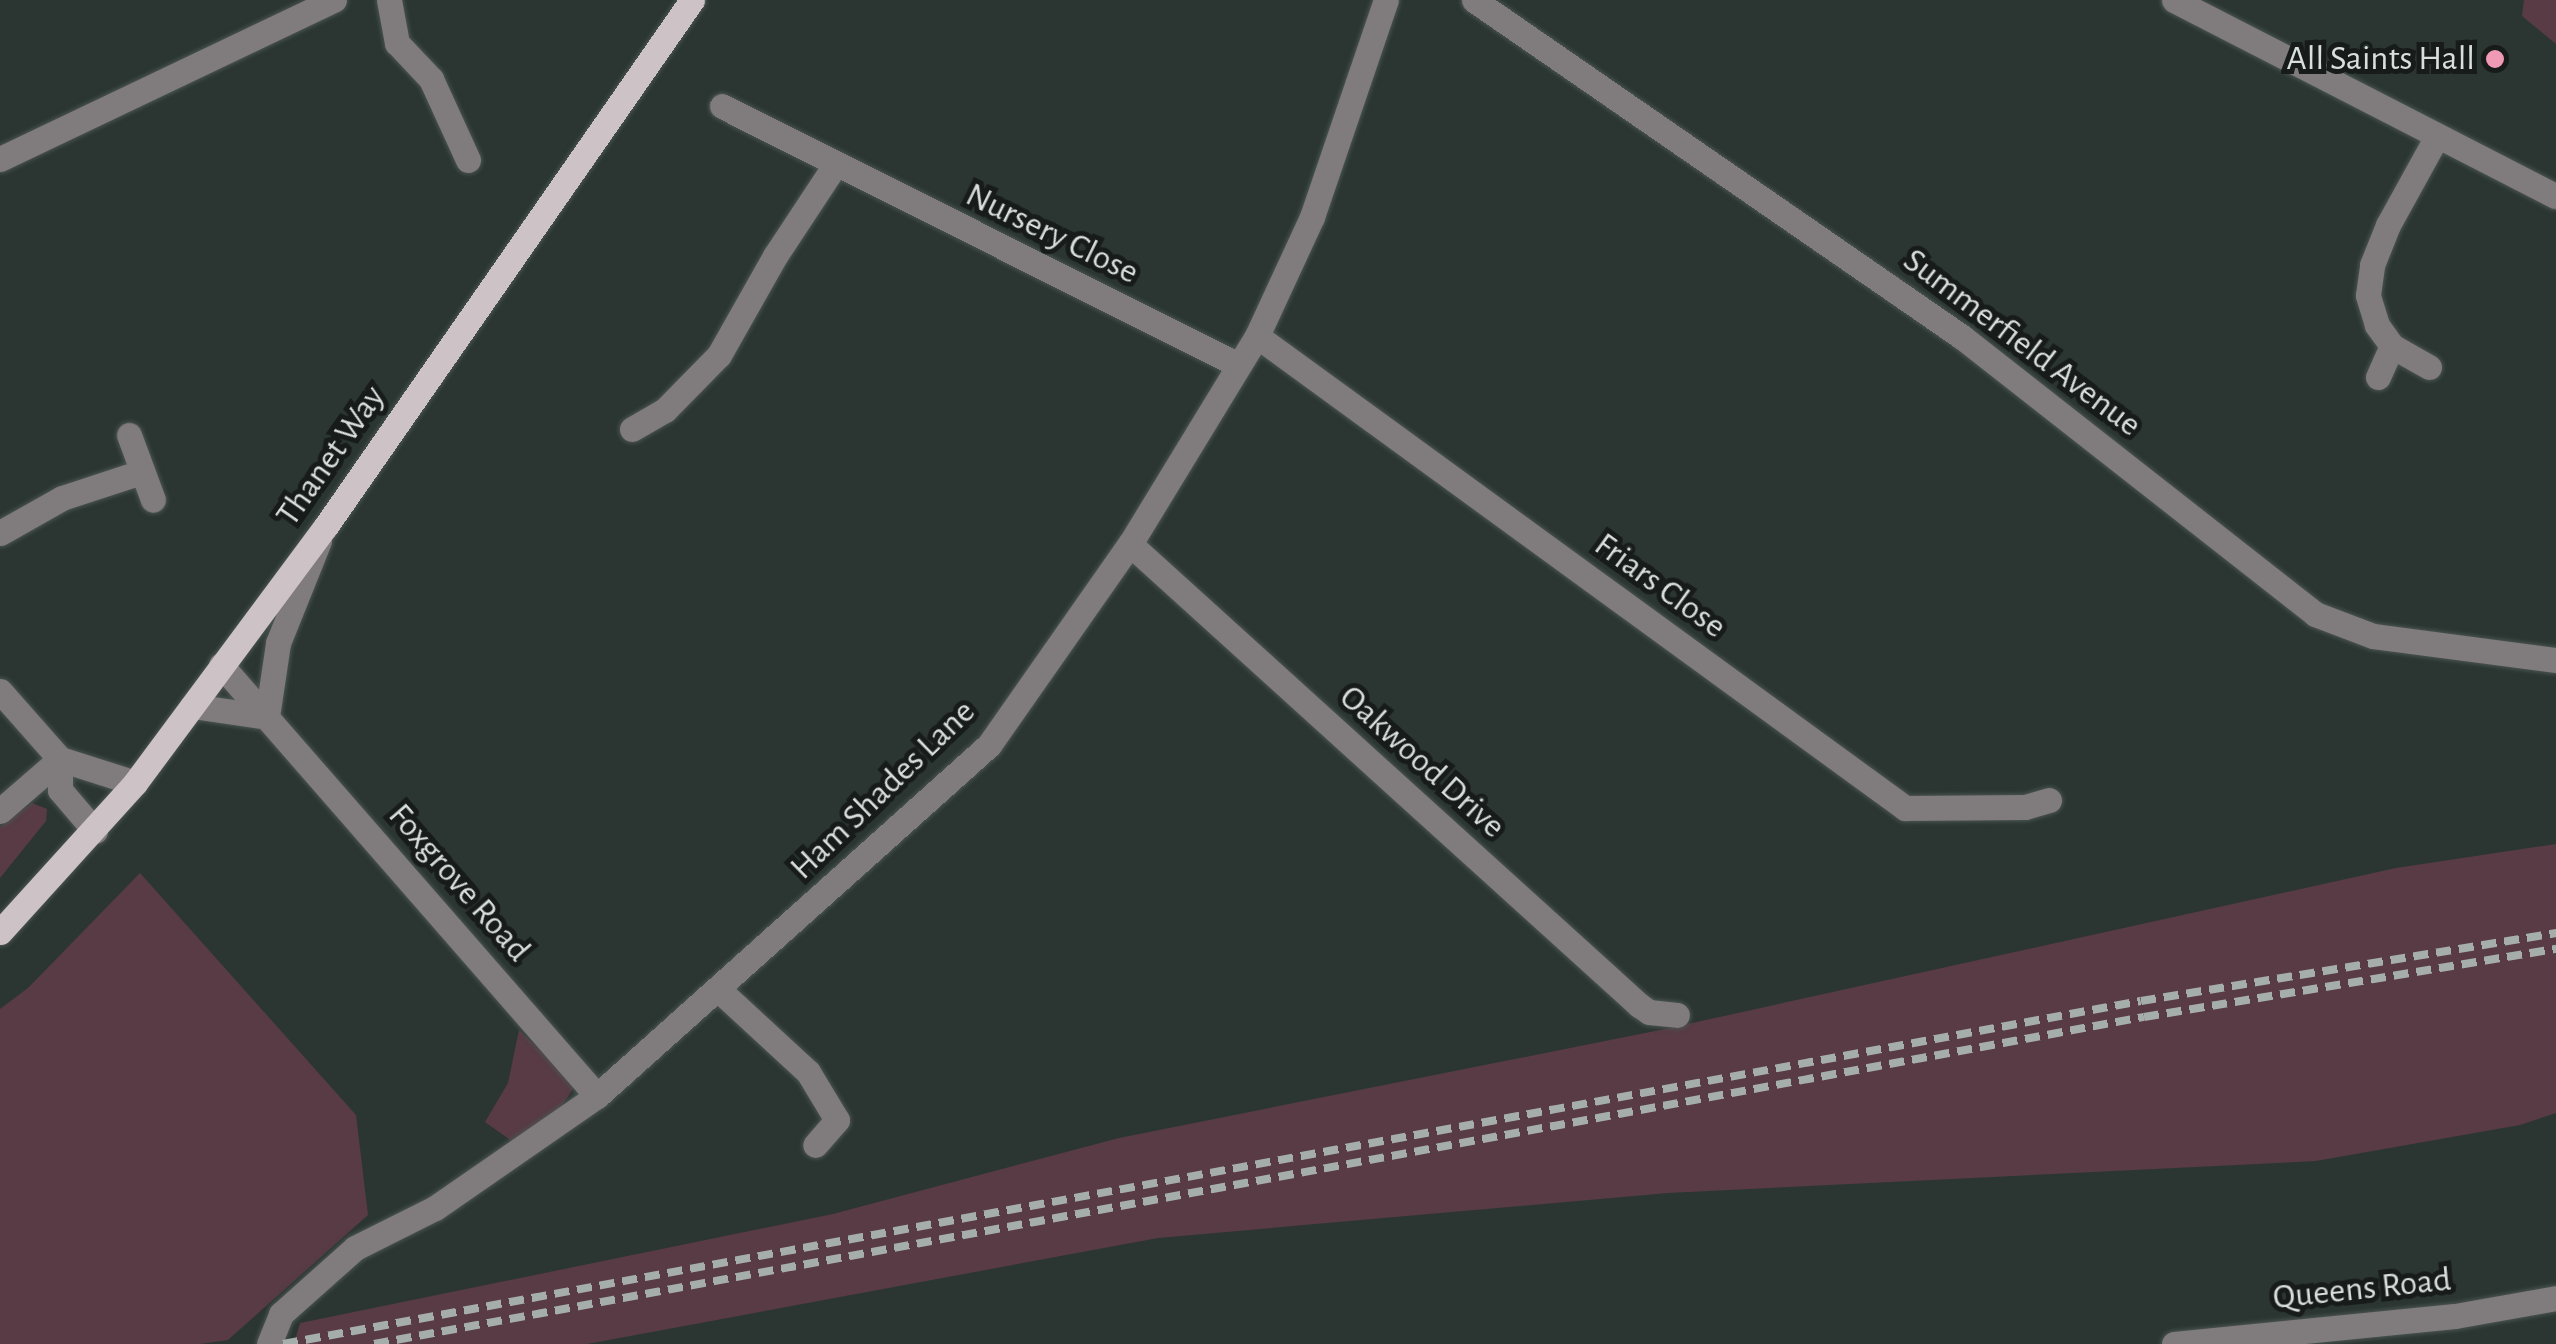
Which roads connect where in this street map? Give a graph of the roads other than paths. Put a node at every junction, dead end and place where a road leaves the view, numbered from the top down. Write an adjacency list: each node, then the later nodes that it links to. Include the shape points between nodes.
1 (334, 0): 9 (street)
2 (389, 0): 10 (street, via 396,43 430,79)
3 (692, 0): 22 (main road, Thanet Way)
4 (1386, 0): 13 (street, Ham Shades Lane, via 1312,218)
5 (1474, 0): 25 (street, Summerfield Avenue, via 1962,337 2315,614 2373,636)
6 (2174, 0): 8 (street)
7 (722, 106): 11 (street, Nursery Close)
8 (2436, 138): 12 (street); 14 (street, via 2372,265 2368,295)
9 (0, 159)
10 (468, 160)
11 (834, 165): 15 (street, Nursery Close); 18 (street, via 719,355 665,410)
12 (2556, 196)
13 (1257, 336): 15 (street, Ham Shades Lane); 32 (street, Friars Close, via 1905,808 2025,808)
14 (2392, 346): 16 (street); 17 (street)
15 (1238, 366): 24 (street, Ham Shades Lane)
16 (2429, 367)
17 (2378, 377)
18 (632, 429)
19 (130, 436): 20 (street)
20 (140, 472): 21 (street); 23 (street, via 62,498)
21 (153, 500)
22 (326, 526): 26 (main road, Thanet Way); 29 (street, via 278,644)
23 (0, 533)
24 (1130, 544): 36 (street, Ham Shades Lane, via 989,745); 37 (street, Oakwood Drive, via 1638,1005)
25 (2556, 660)
26 (221, 665): 28 (main road, Thanet Way); 29 (street, Foxgrove Road)
27 (0, 691): 30 (street)
28 (192, 706): 29 (street); 31 (main road, Thanet Way)
29 (267, 718): 38 (street, Foxgrove Road)
30 (60, 759): 31 (street); 33 (street); 34 (street, via 60,790)
31 (135, 784): 34 (main road, Thanet Way)
32 (2049, 800)
33 (0, 811)
34 (95, 831): 35 (main road, Thanet Way)
35 (0, 932)
36 (719, 990): 38 (street, Ham Shades Lane); 39 (street, via 808,1072 837,1120)
37 (1677, 1015)
38 (597, 1096): 41 (street, Ham Shades Lane, via 435,1208 355,1248 280,1314)
39 (815, 1145)
40 (2556, 1298): 42 (street, Queens Road, via 2455,1316)
41 (269, 1344)
42 (2177, 1344)

